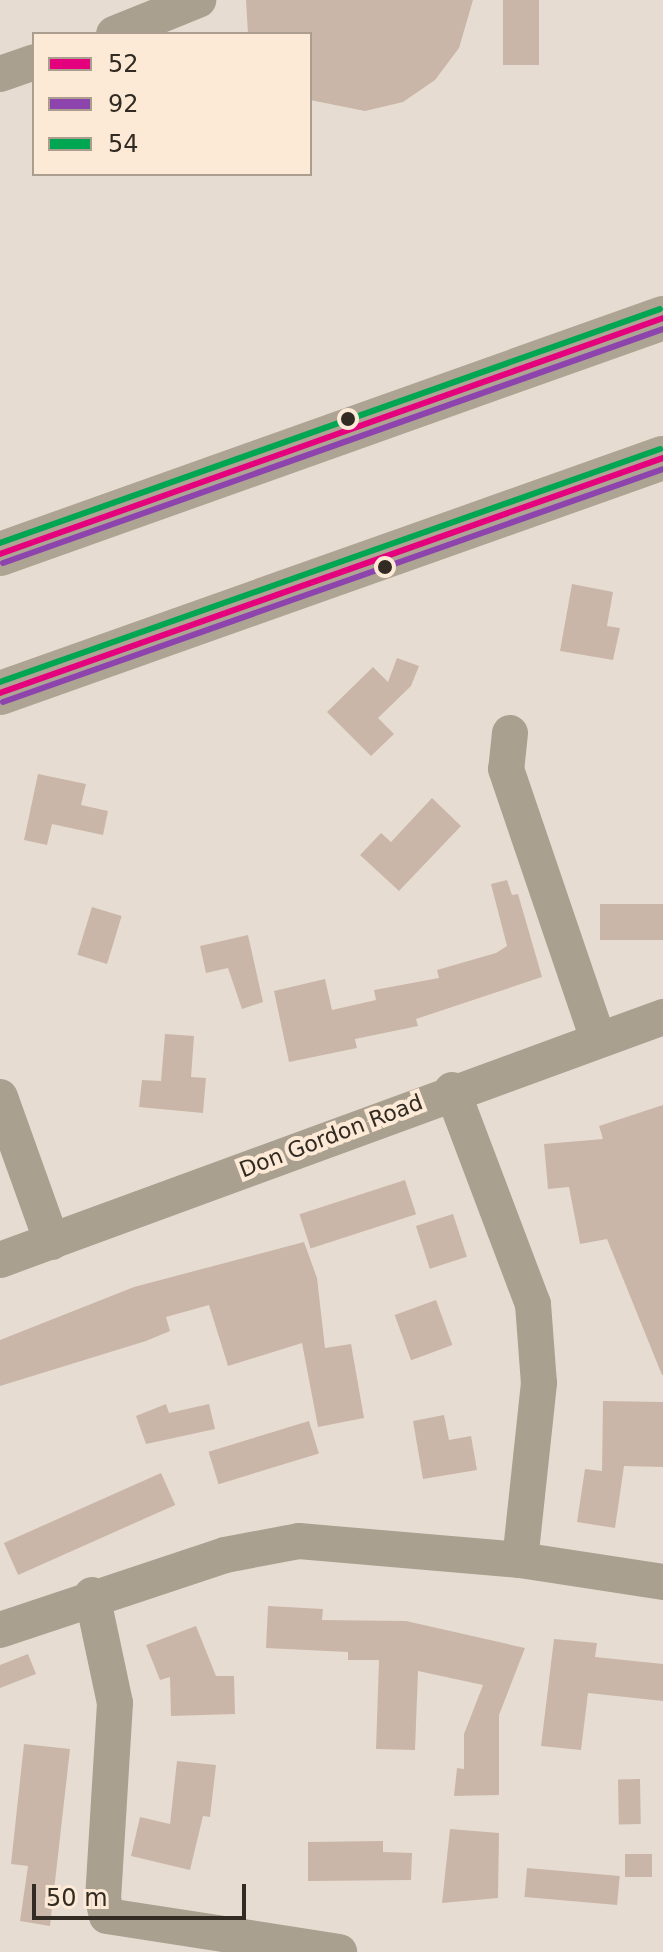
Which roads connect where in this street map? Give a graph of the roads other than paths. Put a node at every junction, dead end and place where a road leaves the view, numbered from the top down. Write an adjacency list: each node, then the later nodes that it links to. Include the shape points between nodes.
1 (198, 0): 2 (street)
2 (119, 32)
3 (32, 63): 4 (street)
4 (0, 74)
5 (663, 318): 7 (main road)
6 (663, 458): 8 (main road)
7 (0, 554)
8 (0, 693)
9 (510, 733): 11 (street, via 506,769)
10 (663, 1017): 11 (street, Don Gordon Road)
11 (598, 1039): 12 (street, Don Gordon Road)
12 (452, 1090): 14 (street, Don Gordon Road); 16 (street, via 533,1304 539,1383)
13 (0, 1097): 14 (street)
14 (52, 1242): 15 (street, Don Gordon Road)
15 (0, 1260)
16 (520, 1560): 17 (street); 18 (street, via 299,1541 225,1555)
17 (663, 1582)
18 (92, 1595): 19 (street); 20 (street, via 115,1703 103,1899 107,1916)
19 (0, 1630)
20 (339, 1952)

